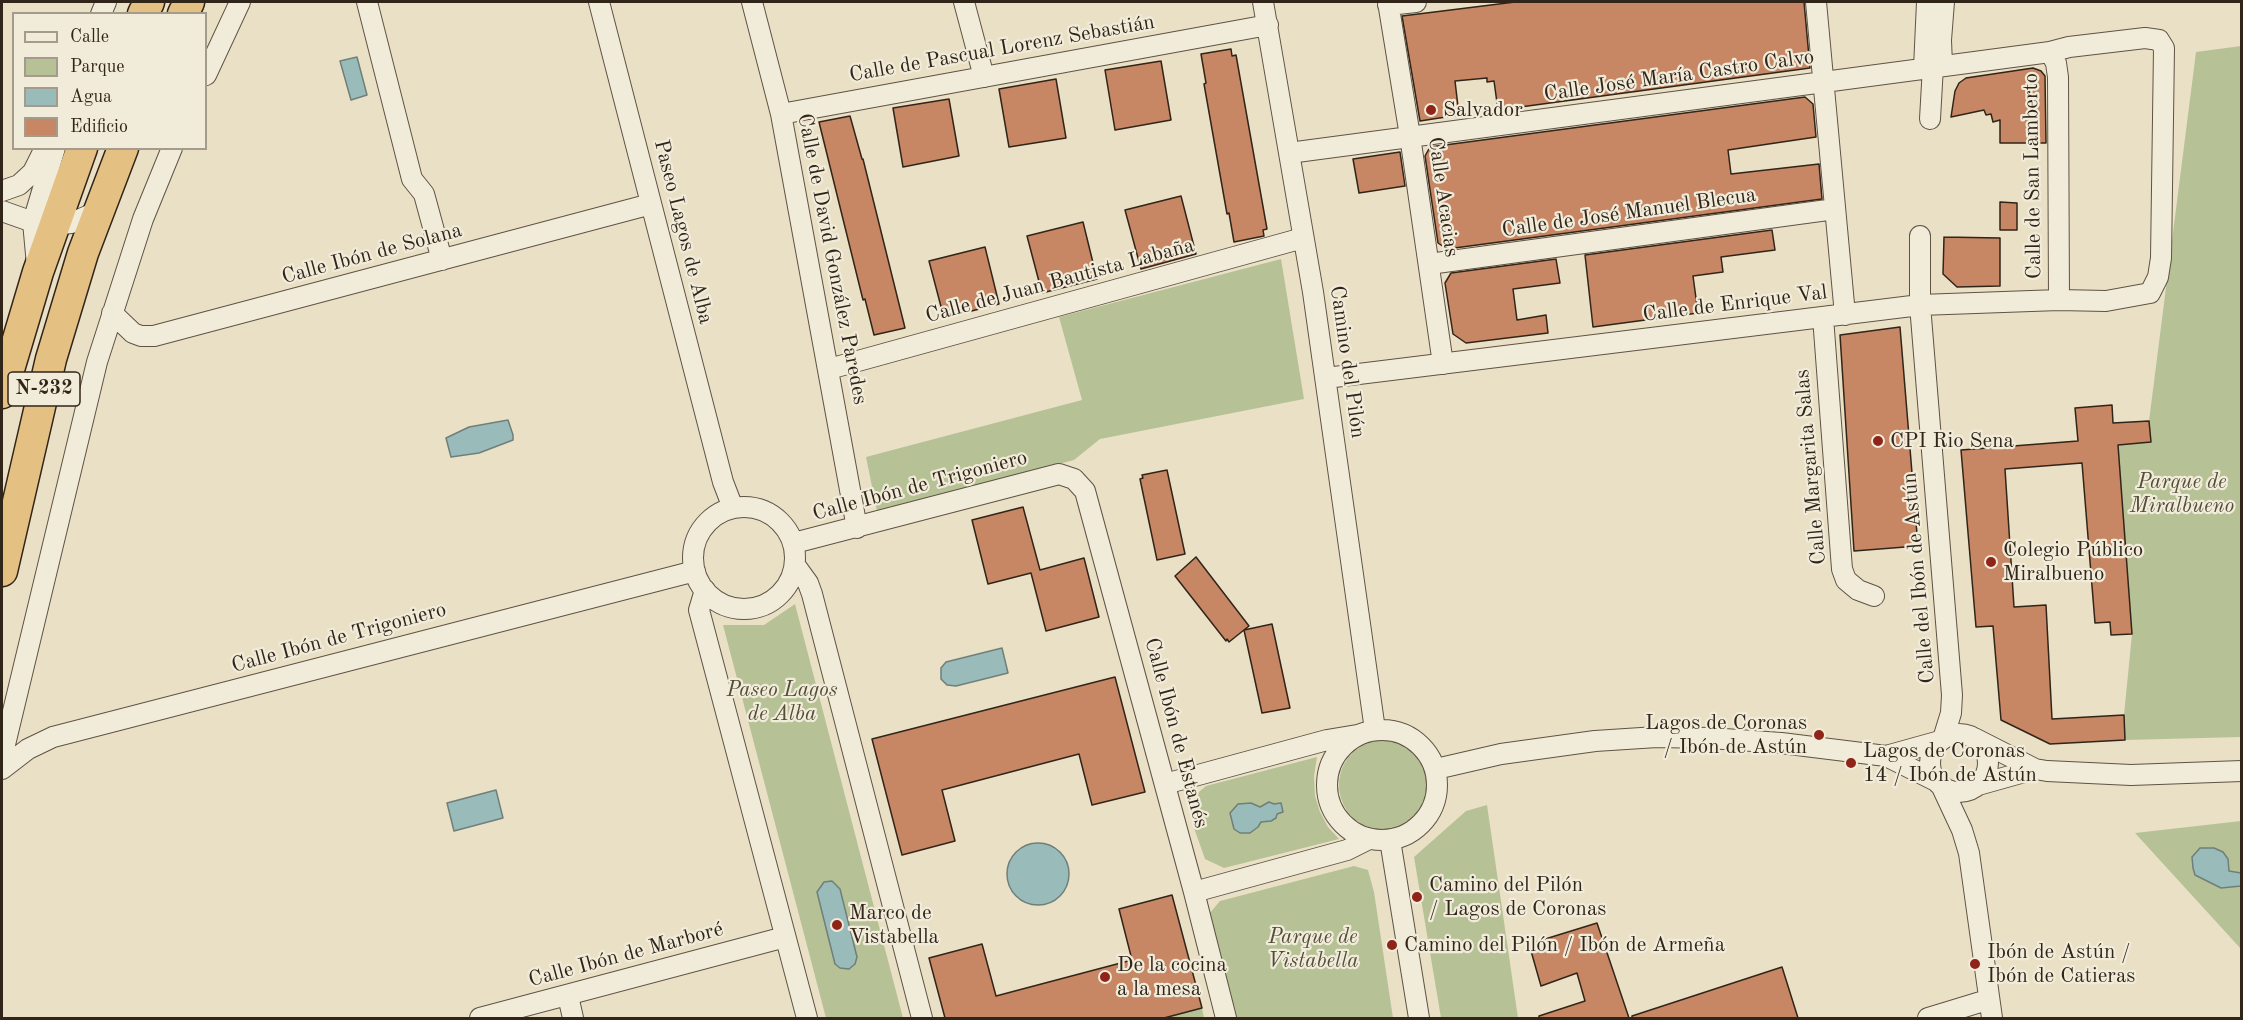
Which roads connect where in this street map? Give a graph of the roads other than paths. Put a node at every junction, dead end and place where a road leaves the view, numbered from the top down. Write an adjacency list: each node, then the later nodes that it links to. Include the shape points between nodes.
1 (240, 2): 15 (street)
2 (367, 2): 35 (street, via 412,179 424,194)
3 (599, 2): 28 (street, Paseo Lagos de Alba)
4 (752, 2): 18 (street, Calle de David González Paredes)
5 (964, 2): 16 (street)
6 (1263, 2): 12 (street, Camino del Pilón)
7 (1416, 2): 11 (street)
8 (1816, 2): 17 (street)
9 (1926, 2): 14 (street)
10 (1944, 2): 14 (street, via 1941,40)
11 (1388, 3): 20 (street, Calle Acacias)
12 (1268, 25): 16 (street, Calle de Pascual Lorenz Sebastián); 26 (street, Camino del Pilón)
13 (2050, 52): 14 (street, Calle José María Castro Calvo); 37 (street, Calle José María Castro Calvo, via 2145,38 2162,44 2161,258); 38 (street, Calle de San Lamberto, via 2058,77)
14 (1933, 66): 17 (street, Calle José María Castro Calvo); 19 (street)
15 (207, 73)
16 (984, 77): 18 (street, Calle de Pascual Lorenz Sebastián)
17 (1824, 81): 20 (street, Calle José María Castro Calvo); 29 (street)
18 (781, 114): 44 (street, Calle de David González Paredes)
19 (1930, 119)
20 (1410, 136): 26 (street, Calle José María Castro Calvo); 36 (street, Calle Acacias)
21 (44, 150): 27 (street, via 33,172 19,185)
22 (55, 150): 32 (street)
23 (81, 150): 32 (highway, N-232)
24 (122, 150): 31 (highway, N-232)
25 (171, 150): 40 (street)
26 (1289, 153): 34 (street, Camino del Pilón)
27 (2, 191)
28 (651, 204): 35 (street, Calle Ibón de Solana); 48 (street, Paseo Lagos de Alba)
29 (1835, 209): 36 (street, Calle de José Manuel Blecua); 41 (street)
30 (2, 211): 32 (street)
31 (99, 211): 32 (street, via 71,223); 52 (highway, N-232, via 51,359)
32 (44, 224): 46 (highway, N-232, via 38,272)
33 (1920, 236): 39 (street, Calle del Ibón de Astún)
34 (1303, 238): 44 (street, Calle de Juan Bautista Labaña); 45 (street, Camino del Pilón)
35 (442, 260): 40 (street, Calle Ibón de Solana, via 149,337 133,333)
36 (1429, 264): 43 (street, Calle Acacias)
37 (2150, 293): 38 (street, Calle de Enrique Val, via 2106,301)
38 (2059, 300): 39 (street, Calle de Enrique Val)
39 (1920, 305): 41 (street, Calle de Enrique Val); 58 (street, Calle del Ibón de Astún, via 1952,686 1951,714)
40 (112, 313): 60 (street, via 80,428)
41 (1845, 315): 42 (street, Calle de Enrique Val)
42 (1823, 317): 43 (street, Calle de Enrique Val); 55 (street, Calle Margarita Salas, via 1842,570 1846,580 1858,590)
43 (1443, 364): 45 (street, Calle de Enrique Val)
44 (829, 369): 49 (street, Calle de David González Paredes)
45 (1326, 378): 56 (street, Camino del Pilón)
46 (2, 393)
47 (1059, 474): 49 (street, Calle Ibón de Trigoniero); 66 (street, Calle Ibón de Estanés, via 1074,479 1085,491)
48 (733, 508): 50 (street, via 764,510 787,529); 53 (street, via 709,520 701,531 694,550)
49 (857, 528): 50 (street, Calle Ibón de Trigoniero)
50 (794, 543): 51 (street)
51 (795, 565): 54 (street, via 780,595 750,609 718,602); 77 (street, via 812,594)
52 (2, 571)
53 (695, 571): 54 (street); 61 (street, Calle Ibón de Trigoniero, via 53,737 28,749)
54 (705, 590): 71 (street, via 699,610)
55 (1874, 596)
56 (1366, 733): 63 (street, via 1390,730 1406,734 1429,755); 66 (street); 68 (street, via 1344,745 1334,759 1327,791 1341,821)
57 (1974, 738): 58 (street, via 1958,734); 62 (street); 67 (street, via 1984,749 1988,765)
58 (1942, 740): 59 (street); 65 (street, via 1930,764)
59 (1886, 756): 63 (street, via 1781,743 1657,737 1537,748); 65 (street)
60 (2, 757)
61 (2, 769)
62 (2035, 769): 64 (street, via 2131,775); 67 (street)
63 (1436, 770): 69 (street, via 1438,788 1433,807 1408,834)
64 (2241, 771)
65 (1939, 783): 67 (street, via 1947,790 1964,792); 73 (street, via 1969,853)
66 (1165, 784): 70 (street, Calle Ibón de Estanés)
67 (1978, 785)
68 (1369, 839): 69 (street); 70 (street, via 1347,850)
69 (1390, 840): 79 (street)
70 (1194, 892): 78 (street, Calle Ibón de Estanés)
71 (785, 937): 72 (street, Calle Ibón de Marboré); 76 (street)
72 (568, 996): 74 (street, Calle Ibón de Marboré); 75 (street)
73 (1989, 1009): 80 (street)
74 (480, 1018)
75 (573, 1018)
76 (807, 1018)
77 (922, 1018)
78 (1226, 1018)
79 (1419, 1018)
80 (1928, 1018)

